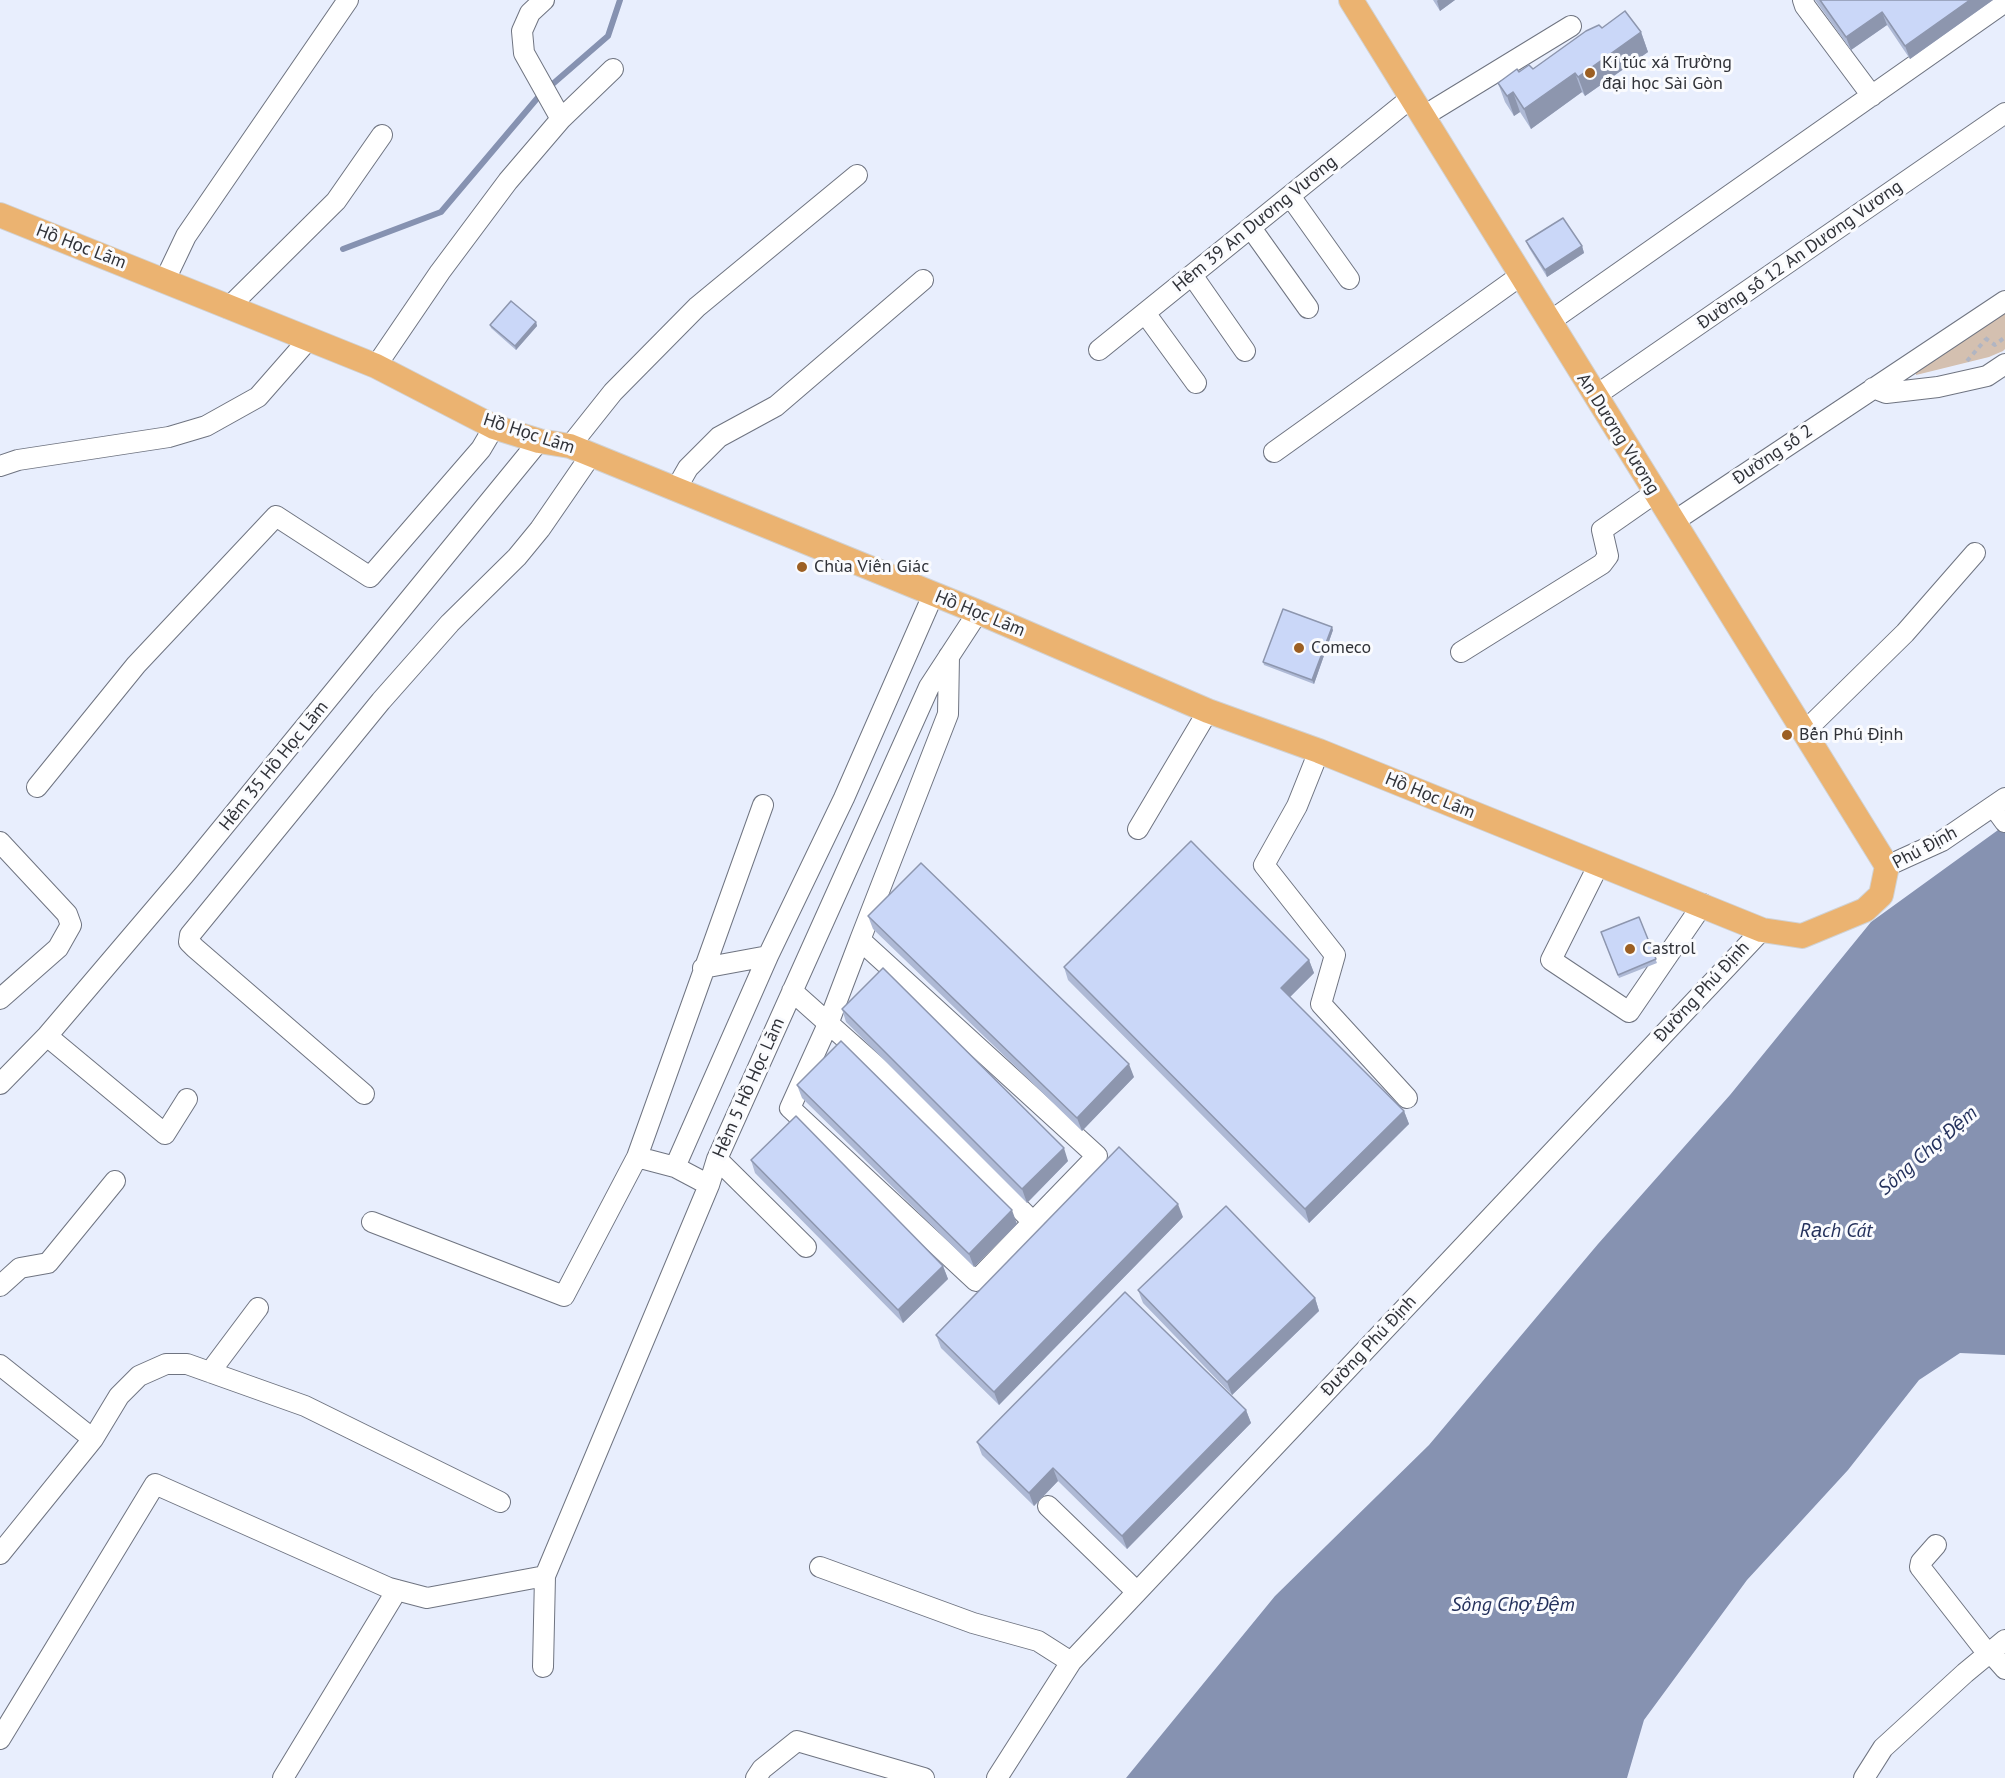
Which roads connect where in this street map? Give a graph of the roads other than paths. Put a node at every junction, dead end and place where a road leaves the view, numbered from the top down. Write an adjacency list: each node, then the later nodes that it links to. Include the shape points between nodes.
1 (348, 0): 20 (street, via 186,236)
2 (544, 0): 11 (street, via 530,13 522,31 524,53)
3 (1351, 0): 9 (main road, An Dương Vương)
4 (1803, 0): 8 (street)
5 (2005, 2): 8 (street)
6 (1571, 26): 9 (street, Hẻm 39 An Dương Vương)
7 (613, 69): 11 (street)
8 (1872, 96): 26 (street)
9 (1417, 107): 14 (street, Hẻm 39 An Dương Vương); 18 (main road, An Dương Vương)
10 (2005, 113): 34 (street, Đường số 12 An Dương Vương)
11 (561, 119): 31 (street, via 508,181)
12 (382, 135): 23 (street, via 336,201)
13 (857, 175): 37 (street, via 697,307 613,392)
14 (1290, 195): 16 (street, Hẻm 39 An Dương Vương); 19 (street)
15 (0, 215): 20 (main road, Hồ Học Lãm)
16 (1251, 228): 17 (street, Hẻm 39 An Dương Vương); 24 (street)
17 (1192, 275): 25 (street, Hẻm 39 An Dương Vương); 29 (street)
18 (1520, 276): 26 (main road, An Dương Vương); 38 (street)
19 (1349, 279)
20 (165, 280): 23 (main road, Hồ Học Lãm)
21 (923, 280): 40 (street, via 776,406 719,437 687,468)
22 (2005, 301): 33 (street, Đường số 2)
23 (228, 308): 27 (main road, Hồ Học Lãm)
24 (1308, 308)
25 (1145, 313): 28 (street, Hẻm 39 An Dương Vương); 32 (street)
26 (1549, 322): 34 (main road, An Dương Vương)
27 (308, 340): 31 (main road, Hồ Học Lãm); 39 (street, via 258,397 206,426 169,437)
28 (1099, 350)
29 (1245, 351)
30 (2005, 364): 33 (street, via 1987,376 1938,387 1886,393)
31 (376, 366): 35 (main road, Hồ Học Lãm)
32 (1196, 383)
33 (1873, 388): 42 (street, Đường số 2)
34 (1595, 396): 41 (main road, An Dương Vương)
35 (494, 427): 36 (main road, Hồ Học Lãm); 51 (street, via 481,449 370,577 276,516 136,665)
36 (539, 441): 37 (main road, Hồ Học Lãm); 66 (street, Hẻm 35 Hồ Học Lãm)
37 (581, 451): 40 (main road, Hồ Học Lãm); 68 (street, via 540,529 381,701 190,935 189,942 195,948)
38 (1274, 452)
39 (0, 466)
40 (676, 489): 44 (main road, Hồ Học Lãm)
41 (1655, 493): 42 (main road, An Dương Vương); 46 (street, via 1602,530 1608,556 1602,564)
42 (1673, 522): 49 (main road, An Dương Vương)
43 (1975, 553): 49 (street, via 1905,633)
44 (933, 595): 45 (main road, Hồ Học Lãm); 61 (street, via 844,798)
45 (978, 612): 47 (street, Hẻm 5 Hồ Học Lãm); 48 (main road, Hồ Học Lãm)
46 (1461, 652)
47 (949, 656): 60 (street, via 948,714); 63 (street, Hẻm 5 Hồ Học Lãm, via 928,687)
48 (1208, 711): 50 (main road, Hồ Học Lãm); 54 (street)
49 (1804, 732): 57 (main road, An Dương Vương)
50 (1318, 751): 56 (main road, Hồ Học Lãm); 69 (street, via 1297,806 1264,865 1335,955 1321,1004)
51 (37, 787)
52 (763, 805): 62 (street)
53 (2001, 809): 57 (street, Phú Định)
54 (1138, 829)
55 (0, 842): 64 (street, via 67,914 71,925 58,948)
56 (1599, 864): 58 (main road, Hồ Học Lãm); 58 (street, via 1551,960 1629,1012)
57 (1887, 866): 59 (main road, Phú Định, via 1881,895 1865,910 1803,936)
58 (1703, 904): 59 (main road, Hồ Học Lãm)
59 (1762, 930): 91 (street, Đường Phú Định)
60 (860, 940): 65 (street); 77 (street, via 1097,1156)
61 (768, 956): 62 (street); 73 (street)
62 (703, 968): 71 (street)
63 (792, 991): 65 (street); 72 (street, Hẻm 5 Hồ Học Lãm)
64 (0, 999)
65 (828, 1024): 77 (street, via 893,1081); 77 (street, via 790,1108 976,1281)
66 (47, 1036): 67 (street, Hẻm 35 Hồ Học Lãm); 70 (street, via 165,1134)
67 (0, 1084)
68 (364, 1094)
69 (1407, 1098)
70 (187, 1099)
71 (637, 1157): 73 (street); 76 (street, via 564,1296)
72 (717, 1159): 75 (street, Hẻm 5 Hồ Học Lãm); 78 (street)
73 (675, 1167): 75 (street)
74 (115, 1181): 79 (street, via 48,1263 20,1268)
75 (709, 1185): 89 (street, Hẻm 5 Hồ Học Lãm)
76 (372, 1222)
77 (1034, 1222)
78 (806, 1247)
79 (0, 1286)
80 (258, 1308): 82 (street)
81 (0, 1365): 83 (street)
82 (210, 1372): 83 (street, via 187,1364 166,1364 139,1376 119,1396); 84 (street, via 305,1406)
83 (93, 1439): 87 (street)
84 (500, 1502)
85 (1048, 1506): 91 (street)
86 (1936, 1545): 92 (street, via 1920,1567)
87 (0, 1554)
88 (820, 1567): 93 (street, via 973,1623 1038,1641)
89 (545, 1576): 90 (street, via 427,1598); 94 (street)
90 (397, 1590): 96 (street, via 155,1484); 97 (street)
91 (1136, 1591): 93 (street, Đường Phú Định)
92 (1994, 1648): 95 (street); 101 (street, via 1883,1748)
93 (1071, 1662): 100 (street, Đường Phú Định)
94 (543, 1667)
95 (2005, 1669)
96 (0, 1739)
97 (283, 1778)
98 (756, 1778): 99 (street, via 797,1741)
99 (924, 1778)
100 (997, 1778)
101 (1864, 1778)

